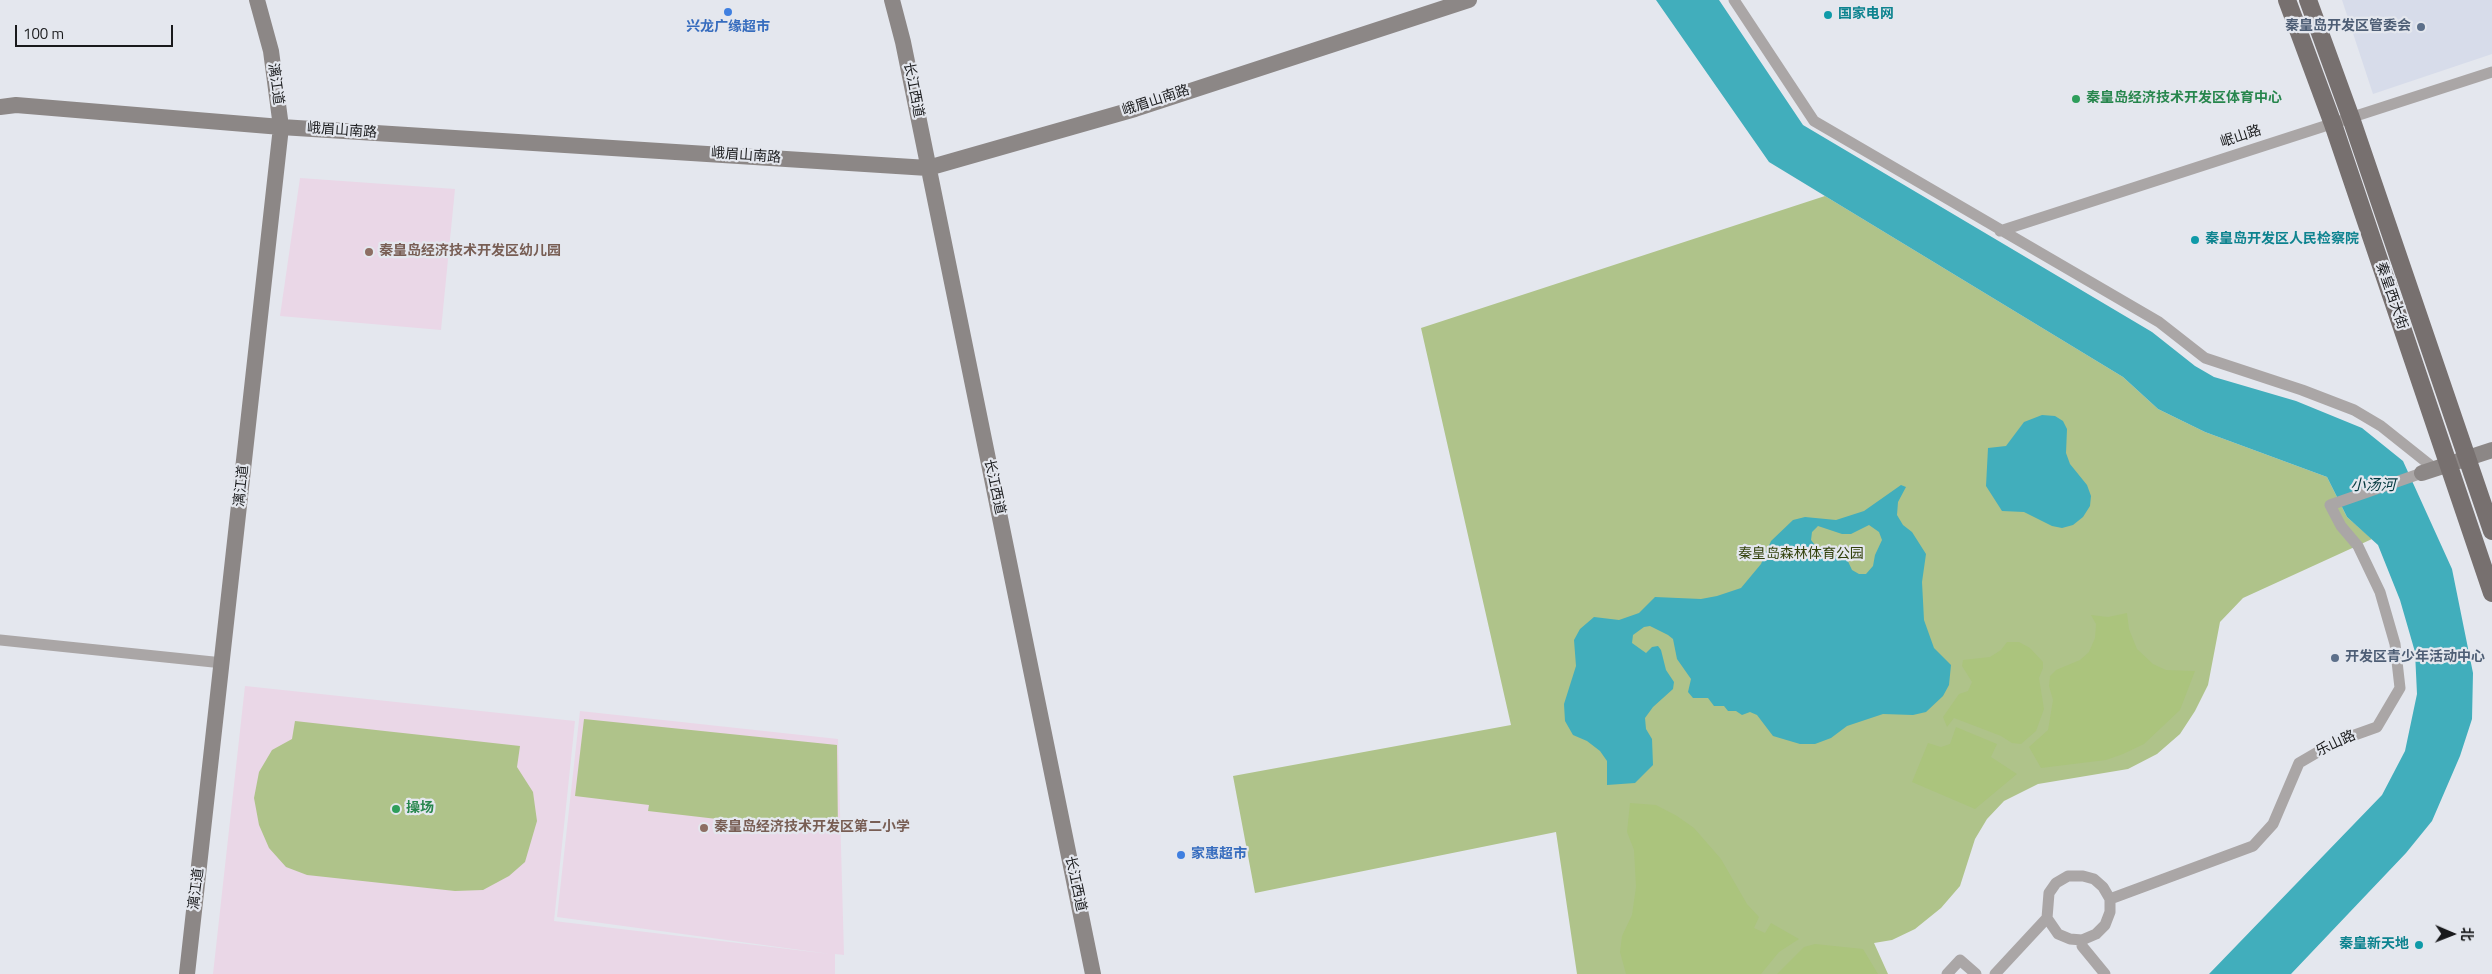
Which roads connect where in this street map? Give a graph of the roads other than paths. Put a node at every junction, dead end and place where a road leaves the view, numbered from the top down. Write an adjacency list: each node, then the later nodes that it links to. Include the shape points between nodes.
1 (257, 0): 11 (street, 漓江道, via 271,51)
2 (892, 0): 12 (street, 长江西道, via 904,42)
3 (1469, 0): 12 (street, 峨眉山南路, via 1135,109)
4 (1734, 0): 13 (street, via 1814,121)
5 (2287, 0): 10 (main road, 秦皇西大街)
6 (2308, 0): 9 (main road, 秦皇西大街)
7 (2492, 72): 9 (street, 岷山路)
8 (0, 107): 11 (street, 峨眉山南路, via 16,105)
9 (2351, 118): 10 (street, 岷山路); 15 (main road, 秦皇西大街)
10 (2333, 124): 13 (street, 岷山路); 16 (main road, 秦皇西大街)
11 (282, 127): 12 (street, 峨眉山南路); 20 (street, 漓江道)
12 (928, 168): 25 (street, 长江西道)
13 (2000, 231): 16 (street, via 2159,322 2205,358 2354,410 2382,426)
14 (2492, 450): 15 (street)
15 (2468, 458): 16 (street); 17 (main road, 秦皇西大街)
16 (2435, 469): 18 (main road, 秦皇西大街); 21 (street, 乐山路, via 2330,505 2341,526 2358,546 2380,592 2395,644 2400,688 2376,728 2335,742 2299,763 2273,824 2253,846)
17 (2492, 531)
18 (2492, 593)
19 (0, 640): 20 (street)
20 (223, 663): 24 (street, 漓江道)
21 (2110, 898): 22 (street, via 2094,879 2068,876 2056,883 2049,893); 23 (street, via 2110,912 2105,925 2096,934)
22 (2047, 918): 23 (street, via 2058,934); 28 (street)
23 (2082, 940): 29 (street, via 2082,946)
24 (187, 974)
25 (1093, 974)
26 (1946, 974): 27 (street, via 1960,960)
27 (1976, 974)
28 (1994, 974)
29 (2105, 974)

